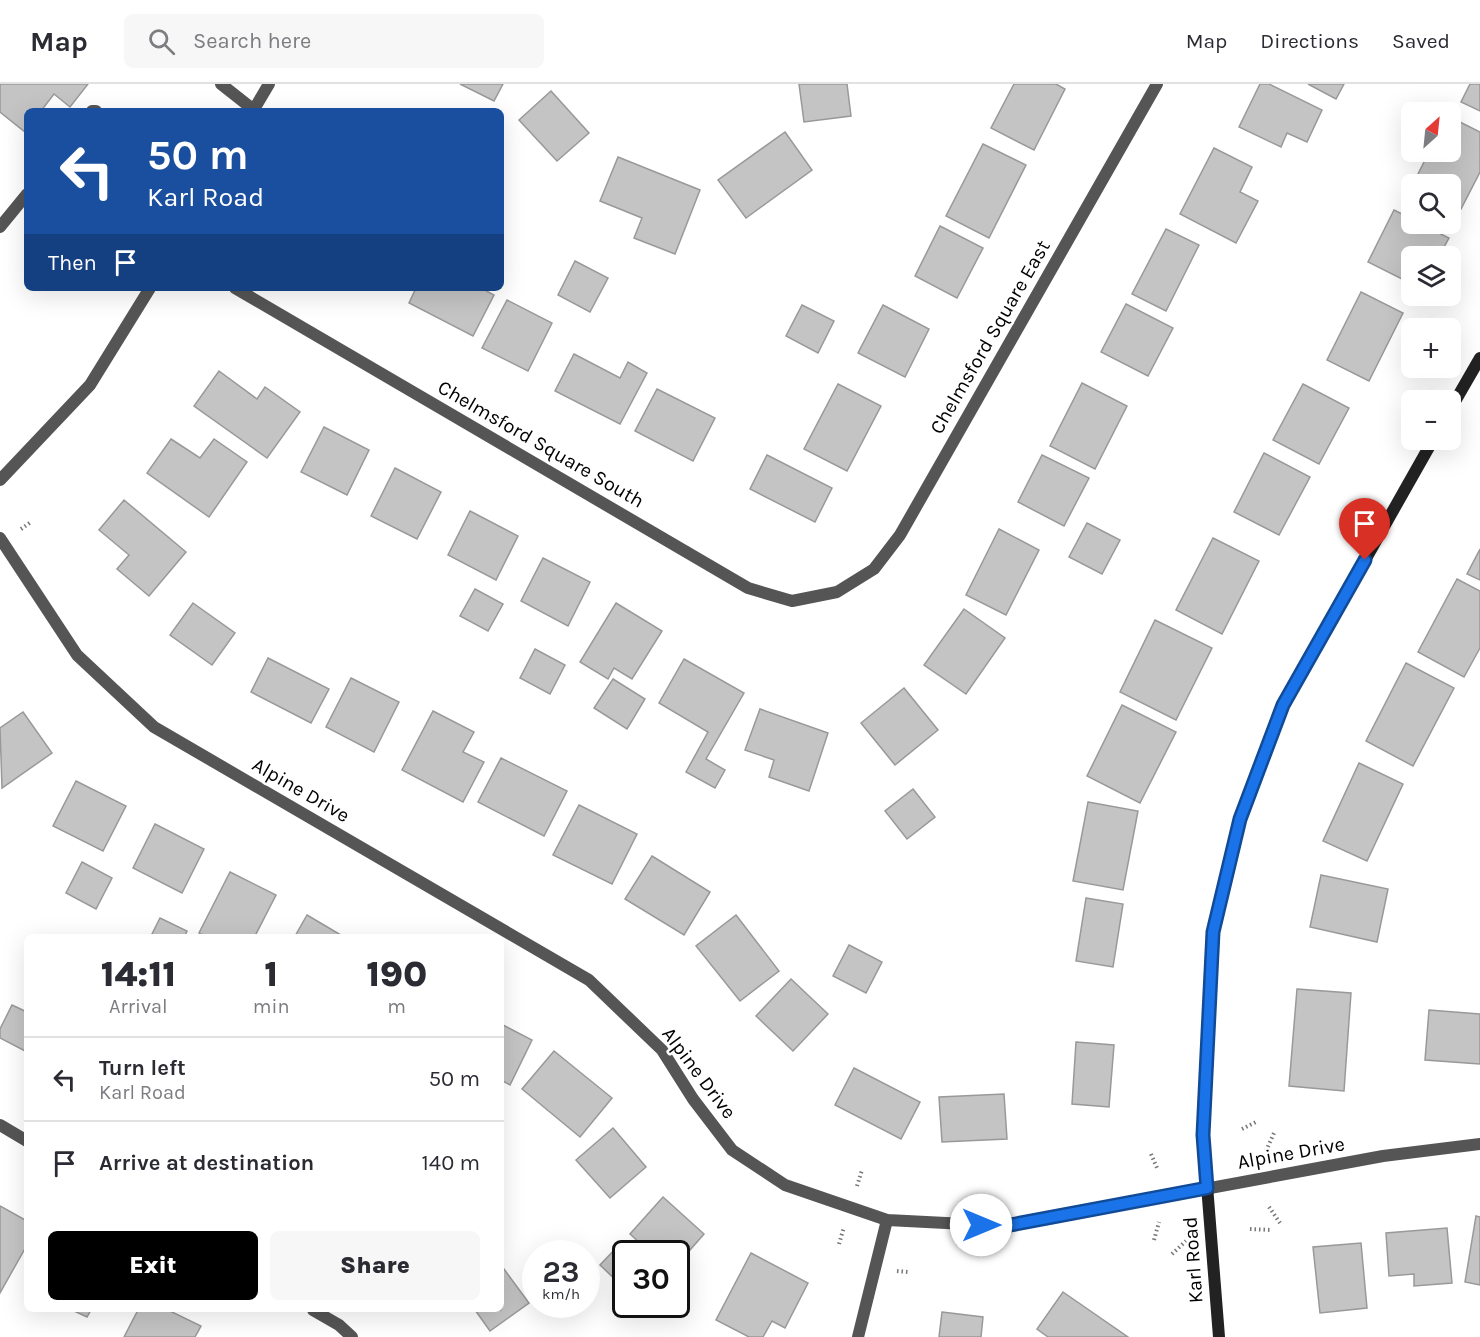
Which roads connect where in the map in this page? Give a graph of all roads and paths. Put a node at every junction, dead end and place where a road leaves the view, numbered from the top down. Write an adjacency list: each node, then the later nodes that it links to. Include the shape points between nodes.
1 (221, 84): 4 (street)
2 (269, 84): 5 (street)
3 (1157, 84): 17 (street, Chelmsford Square East, via 900,535 874,569)
4 (250, 108)
5 (256, 108)
6 (24, 198): 7 (street)
7 (0, 227)
8 (148, 291): 13 (street, via 90,385)
9 (240, 291): 17 (street, Chelmsford Square South, via 748,588 792,601)
10 (1480, 358): 11 (street)
11 (1461, 391)
12 (1427, 450): 28 (street, Karl Road, via 1283,705 1240,819 1213,932 1203,1135)
13 (2, 475)
14 (31, 522): 15 (path)
15 (21, 529)
16 (0, 538): 31 (street, Alpine Drive, via 77,655 154,727 589,980 662,1050 732,1150 785,1185)
17 (837, 592)
18 (1258, 1121): 20 (path)
19 (0, 1125): 22 (street)
20 (1242, 1130)
21 (1274, 1133): 24 (path)
22 (24, 1139)
23 (1480, 1144): 28 (street, Alpine Drive, via 1383,1156)
24 (1266, 1151)
25 (1151, 1154): 26 (path)
26 (1156, 1168)
27 (862, 1170): 29 (path)
28 (1207, 1188): 31 (street, Alpine Drive, via 1005,1226); 46 (street, Karl Road)
29 (856, 1190)
30 (1269, 1207): 33 (path)
31 (887, 1220): 45 (street)
32 (1159, 1222): 37 (path)
33 (1280, 1223)
34 (845, 1226): 39 (path)
35 (1250, 1229): 36 (path)
36 (1272, 1230)
37 (1154, 1240)
38 (1186, 1241): 40 (path)
39 (839, 1244)
40 (1172, 1254)
41 (896, 1271): 42 (path)
42 (908, 1272)
43 (316, 1312): 44 (street)
44 (352, 1337)
45 (858, 1337)
46 (1219, 1337)

